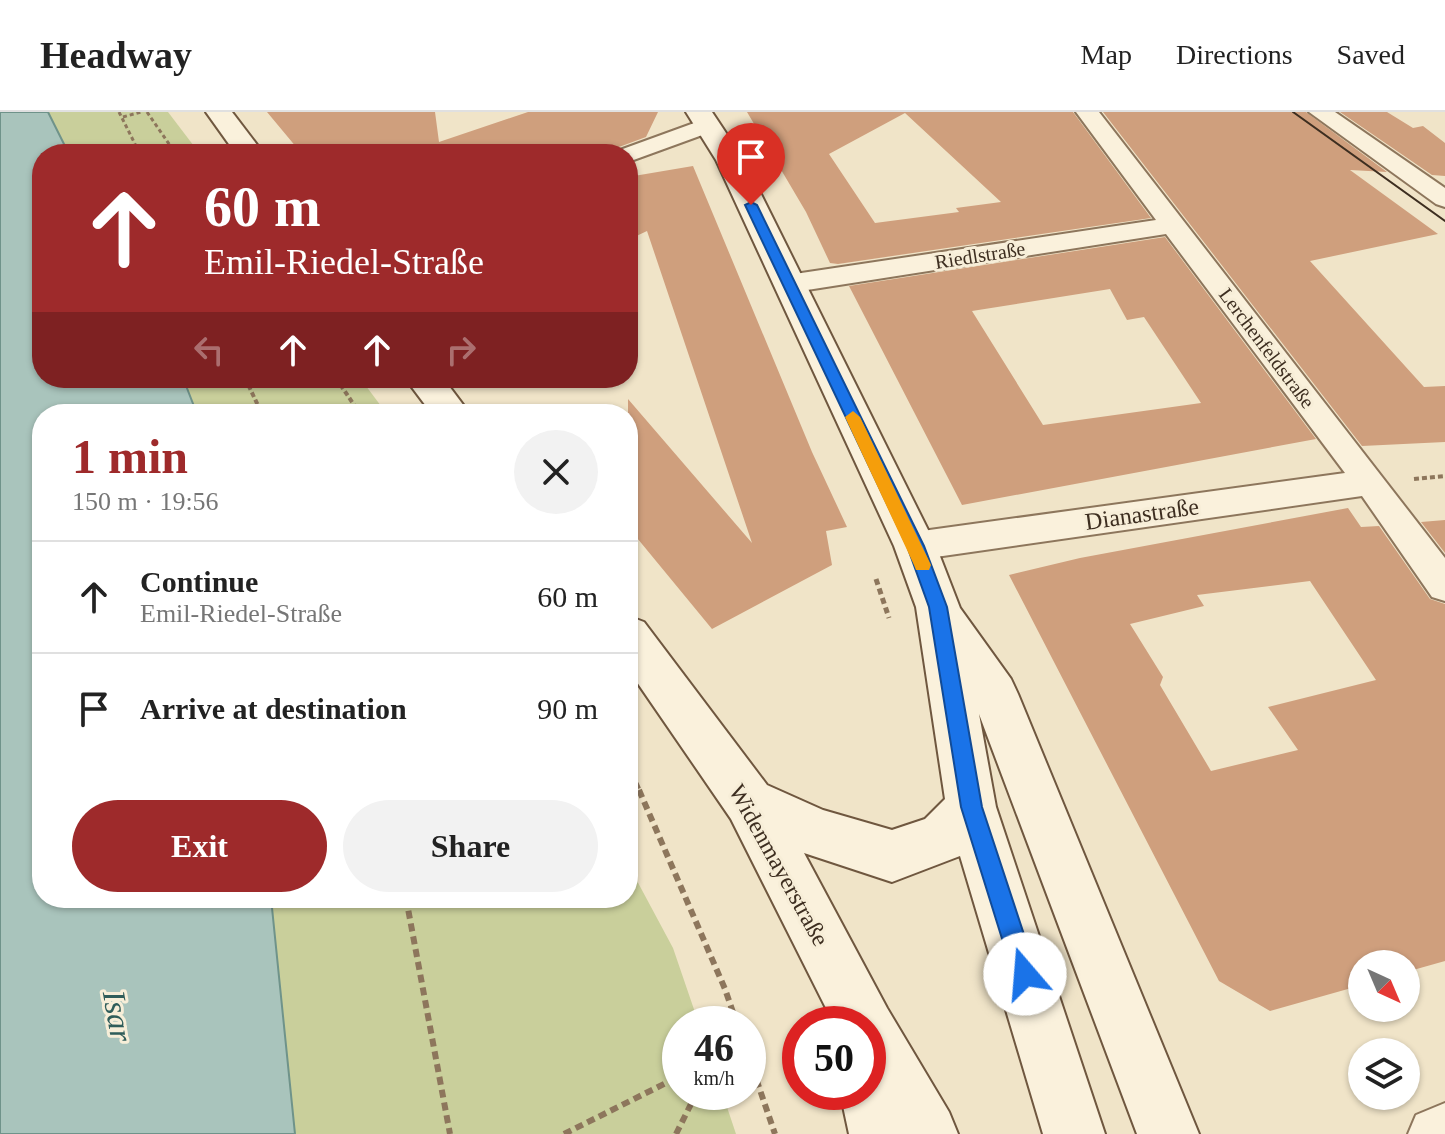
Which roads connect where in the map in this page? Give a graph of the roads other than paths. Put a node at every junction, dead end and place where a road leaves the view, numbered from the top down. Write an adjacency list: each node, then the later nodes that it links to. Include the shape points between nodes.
1 (219, 112): 5 (main road)
2 (1087, 112): 8 (street, Lerchenfeldstraße)
3 (1320, 112): 7 (street)
4 (704, 118): 6 (street); 9 (main road, via 730,160)
5 (243, 144)
6 (638, 150)
7 (1445, 199)
8 (1173, 225): 9 (street, Riedlstraße); 12 (street, Lerchenfeldstraße)
9 (788, 284): 13 (main road)
10 (431, 388): 11 (main road)
11 (444, 404)
12 (1370, 482): 13 (street, Dianastraße); 14 (street, Lerchenfeldstraße)
13 (915, 546): 15 (main road)
14 (1445, 586)
15 (938, 607): 18 (main road); 26 (main road, via 995,694)
16 (638, 648): 17 (main road, Widenmayerstraße)
17 (749, 802): 18 (main road, via 819,834 892,856 941,839); 19 (main road, Widenmayerstraße)
18 (971, 807): 25 (main road)
19 (853, 1006)
20 (886, 1063): 24 (main road, Widenmayerstraße)
21 (875, 1110): 23 (main road)
22 (1445, 1130): 27 (street)
23 (880, 1134)
24 (927, 1134)
25 (1074, 1134)
26 (1168, 1134)
27 (1435, 1134)

